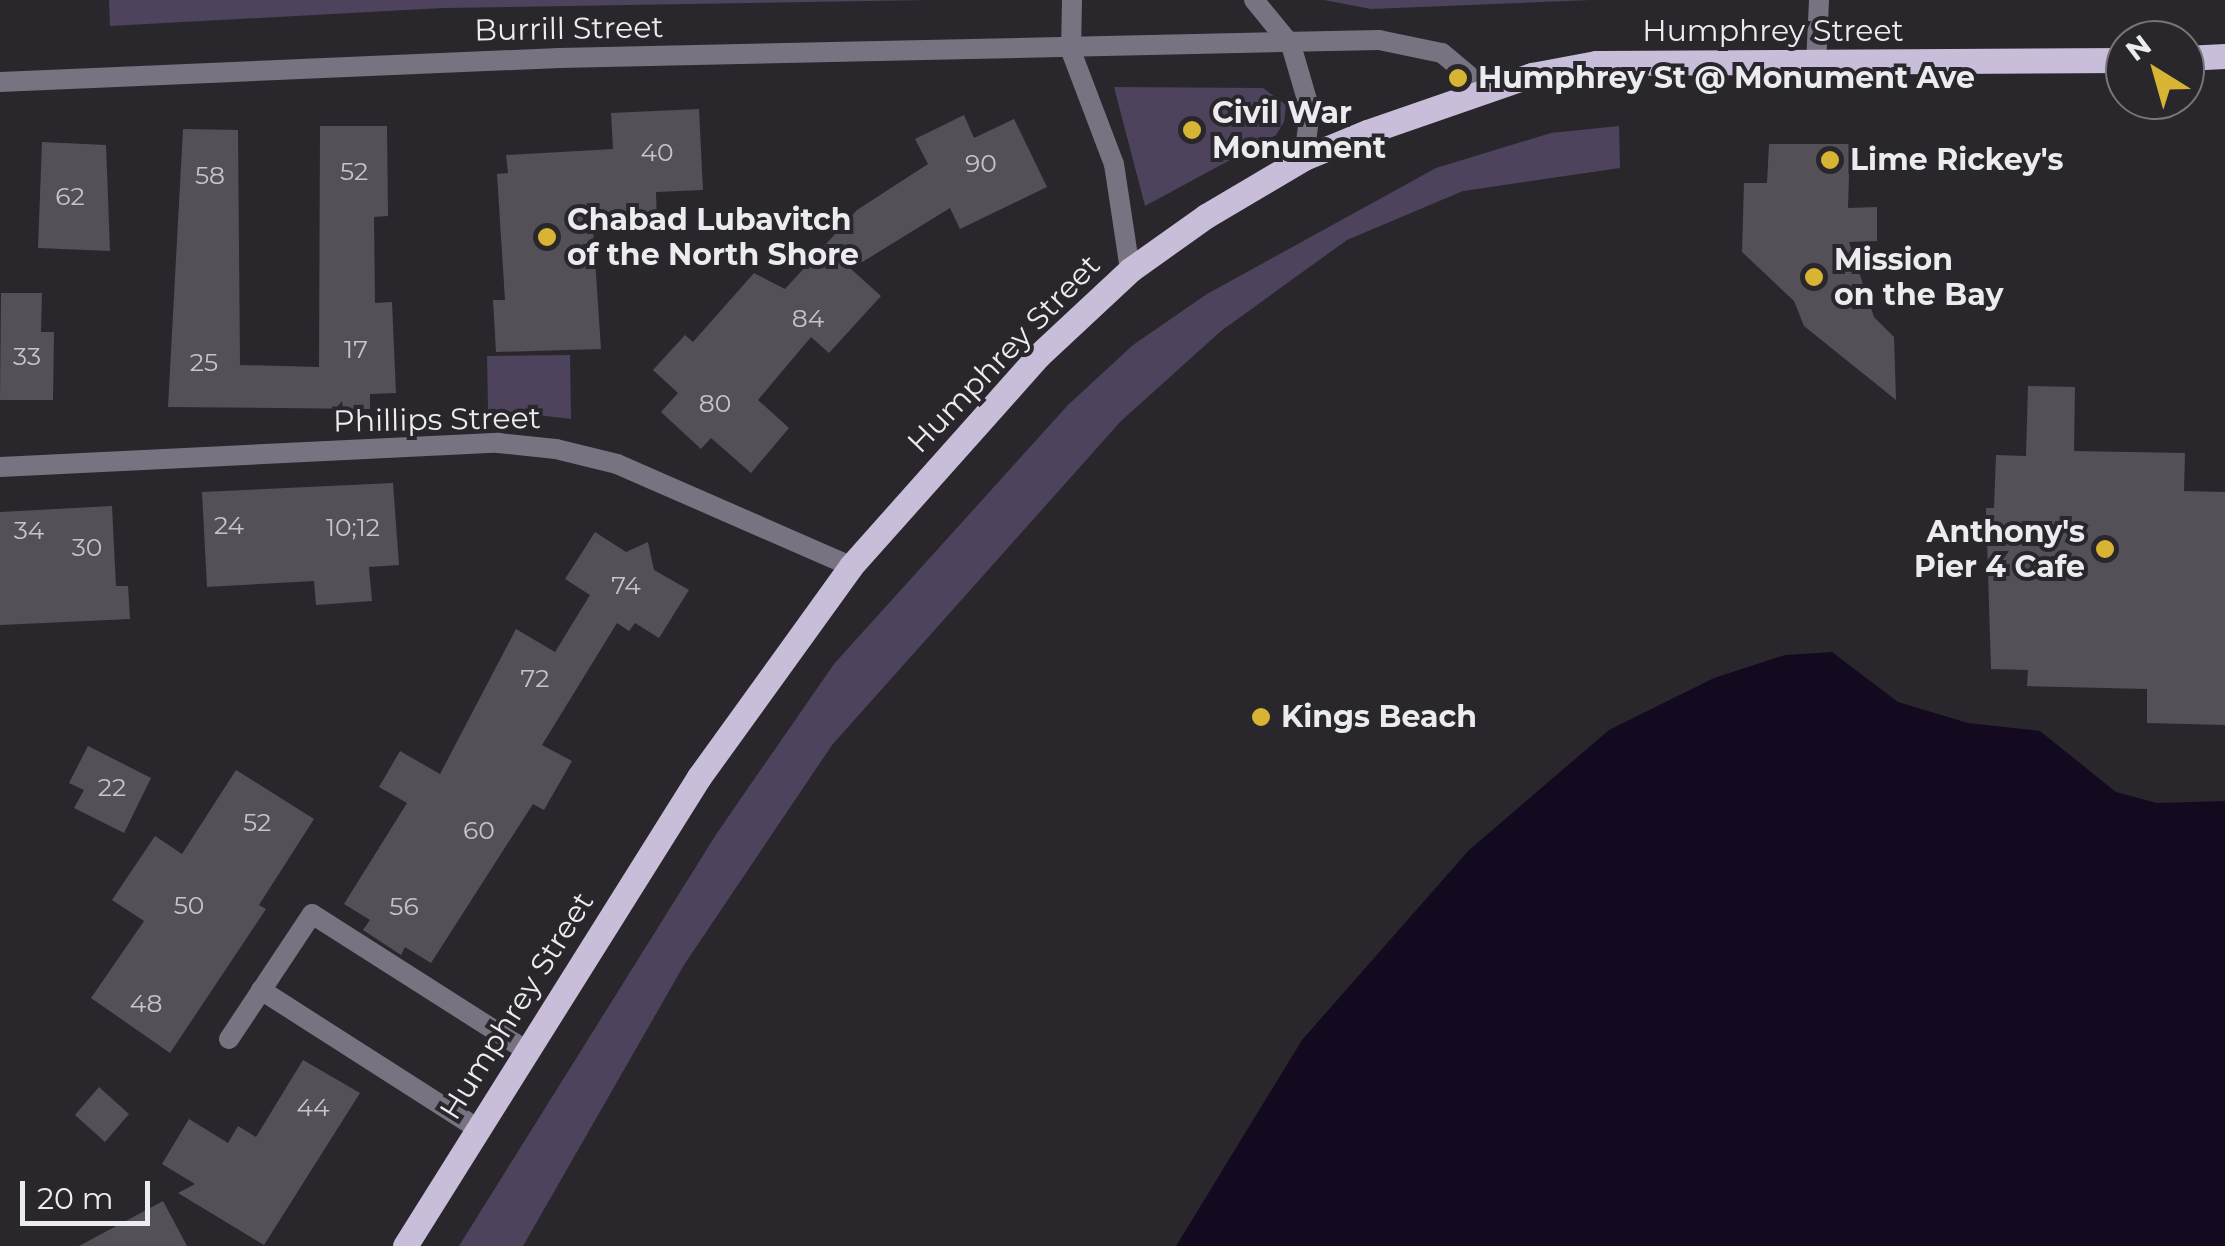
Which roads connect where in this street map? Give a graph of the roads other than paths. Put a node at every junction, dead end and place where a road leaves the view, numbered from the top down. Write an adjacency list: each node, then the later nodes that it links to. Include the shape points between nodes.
1 (1072, 0): 5 (street)
2 (1254, 0): 4 (street)
3 (1819, 0): 7 (street)
4 (1292, 45): 5 (street, Burrill Street); 9 (street, Burrill Street, via 1379,40 1442,53); 10 (street, via 1310,110)
5 (1071, 51): 8 (street, Burrill Street, via 541,58); 11 (street, via 1114,164)
6 (2105, 60): 7 (main road, Humphrey Street)
7 (1816, 64): 9 (main road, Humphrey Street, via 1596,63)
8 (0, 82)
9 (1484, 89): 10 (main road, Humphrey Street)
10 (1304, 158): 11 (main road, Humphrey Street)
11 (1130, 270): 13 (main road, Humphrey Street, via 1039,355)
12 (0, 467): 13 (street, Phillips Street, via 498,444 556,449 617,464)
13 (851, 566): 16 (main road, Humphrey Street, via 747,705)
14 (261, 990): 15 (street); 16 (street, via 312,914); 17 (street)
15 (229, 1039)
16 (526, 1051): 17 (main road, Humphrey Street)
17 (478, 1129): 18 (main road, Humphrey Street)
18 (405, 1246)

